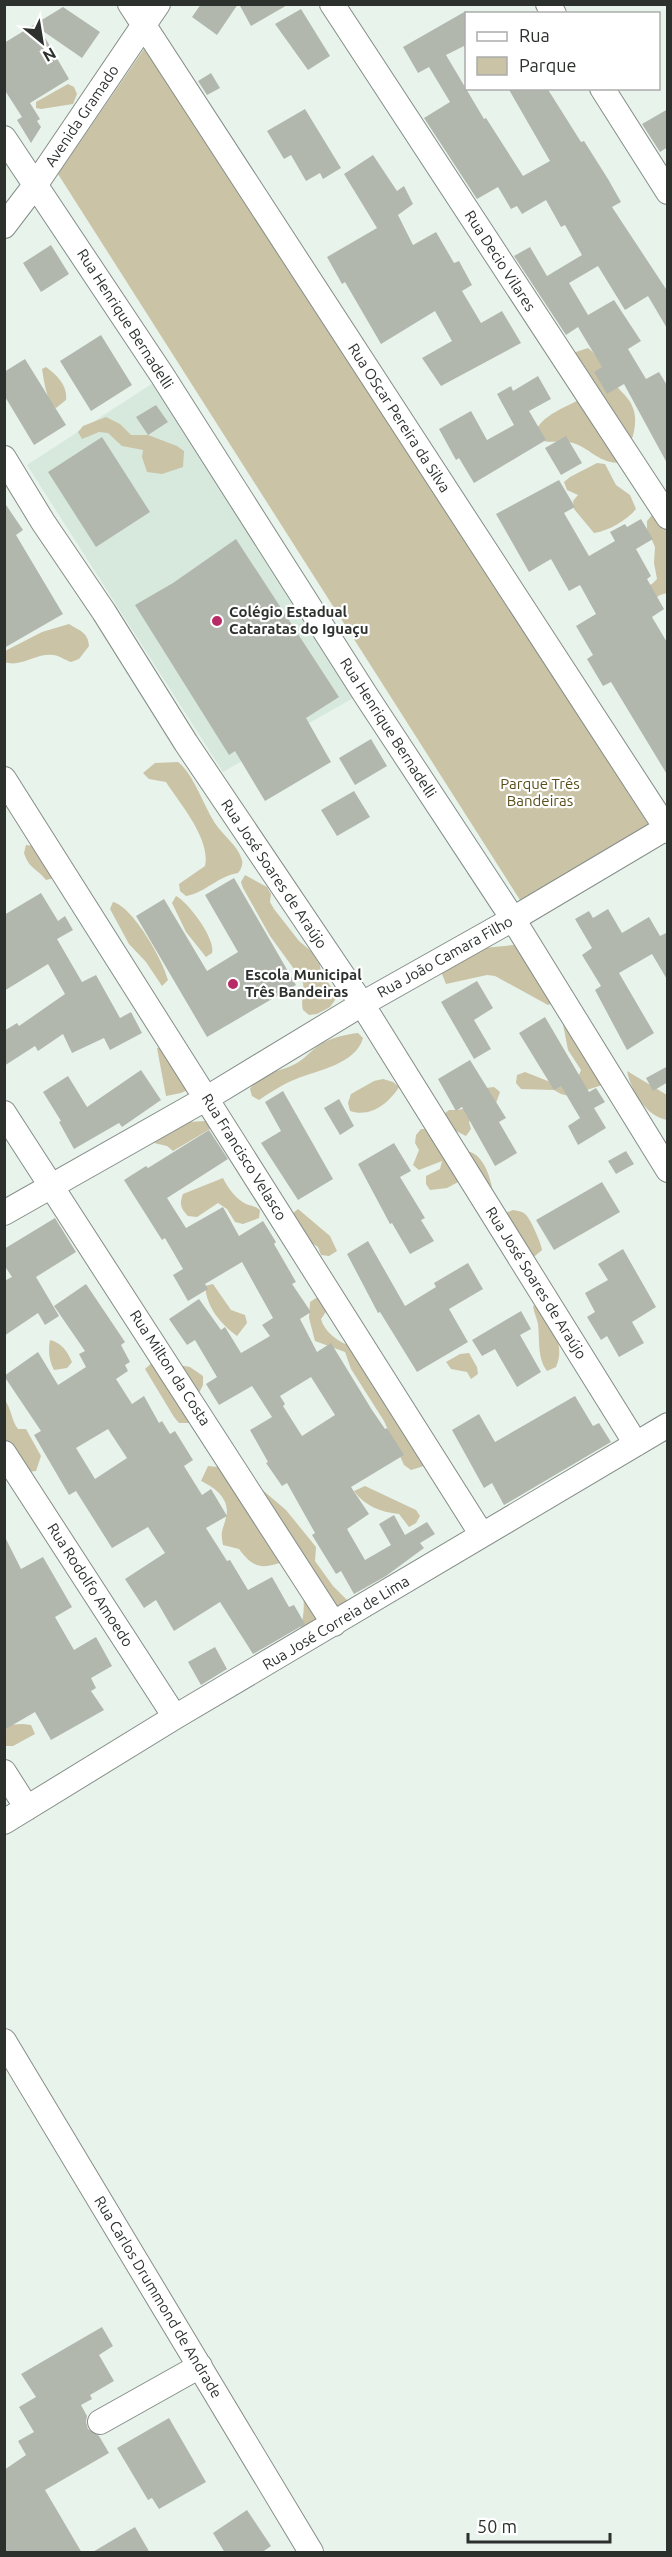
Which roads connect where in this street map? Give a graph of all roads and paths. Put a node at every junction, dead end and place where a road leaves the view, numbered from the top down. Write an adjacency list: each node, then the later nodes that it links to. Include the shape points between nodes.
1 (130, 4): 4 (street, Rua OScar Pereira da Silva)
2 (158, 4): 4 (street, Avenida Gramado)
3 (333, 4): 11 (street, Rua Decio Vilares)
4 (143, 25): 7 (street, Avenida Gramado); 13 (street, Rua OScar Pereira da Silva)
5 (603, 90): 8 (street)
6 (4, 138): 7 (street, Rua Henrique Bernadelli)
7 (36, 184): 9 (street, Avenida Gramado); 14 (street, Rua Henrique Bernadelli)
8 (668, 192)
9 (4, 226)
10 (4, 458): 15 (street, Rua José Soares de Araújo, via 186,743)
11 (668, 517)
12 (4, 778): 16 (street, Rua Francisco Velasco)
13 (667, 829): 14 (street, Rua João Camara Filho)
14 (513, 919): 15 (street, Rua João Camara Filho); 18 (street, Rua Henrique Bernadelli)
15 (362, 1004): 16 (street, Rua João Camara Filho); 22 (street, Rua José Soares de Araújo)
16 (207, 1098): 19 (street, Rua João Camara Filho); 24 (street, Rua Francisco Velasco)
17 (4, 1113): 19 (street, Rua Milton da Costa)
18 (668, 1170)
19 (52, 1186): 20 (street, Rua João Camara Filho); 25 (street, Rua Milton da Costa)
20 (4, 1213)
21 (668, 1425): 22 (street, Rua José Correia de Lima)
22 (636, 1444): 24 (street, Rua José Correia de Lima)
23 (4, 1453): 26 (street, Rua Rodolfo Amoedo)
24 (482, 1535): 25 (street, Rua José Correia de Lima)
25 (334, 1624): 26 (street, Rua José Correia de Lima)
26 (175, 1717): 28 (street, Rua José Correia de Lima)
27 (4, 1772): 28 (street)
28 (27, 1808): 29 (street, Rua José Correia de Lima)
29 (4, 1822)
30 (4, 2041): 31 (street, Rua Carlos Drummond de Andrade)
31 (200, 2366): 32 (street); 33 (street, Rua Carlos Drummond de Andrade)
32 (100, 2422)
33 (311, 2553)

